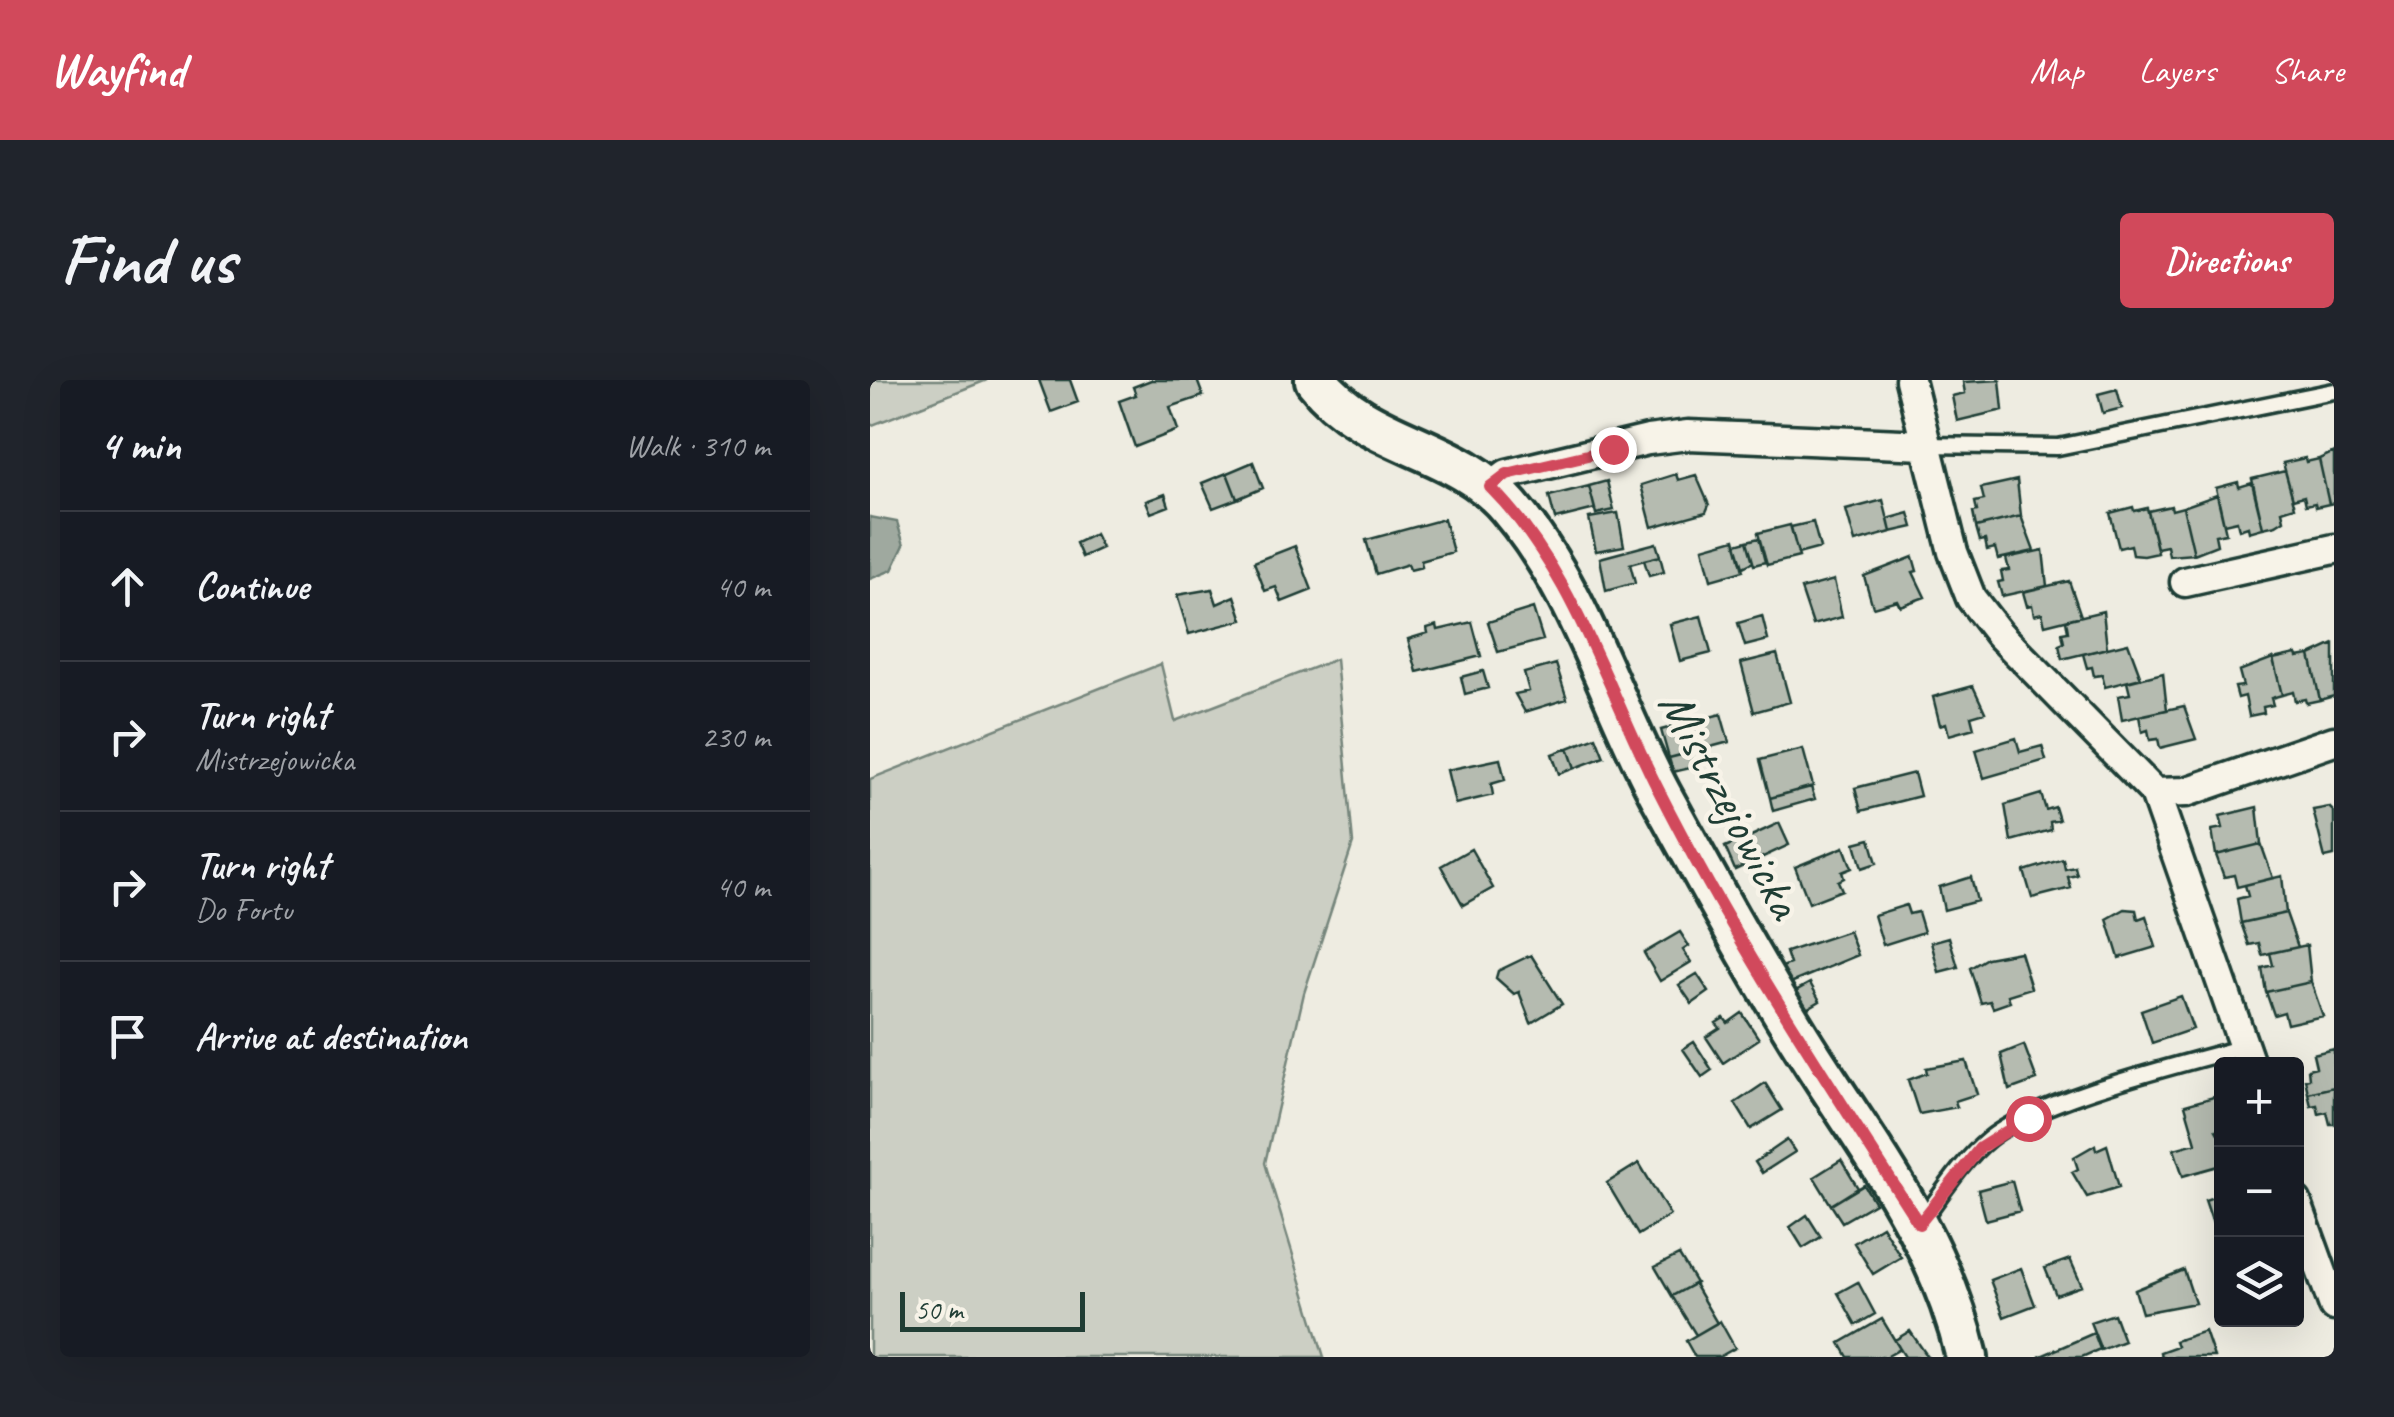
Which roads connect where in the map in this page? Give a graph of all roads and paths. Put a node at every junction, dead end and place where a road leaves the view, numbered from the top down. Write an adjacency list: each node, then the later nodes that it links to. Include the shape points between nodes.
1 (1316, 380): 5 (street, Mistrzejowicka, via 1371,428 1450,460)
2 (1910, 380): 4 (street)
3 (2334, 391): 4 (lane, via 2058,447)
4 (1925, 445): 5 (street, via 1688,435 1507,474); 9 (street, via 1970,598)
5 (1490, 487): 12 (street, Mistrzejowicka, via 1555,573 1658,790 1800,1040)
6 (2334, 549): 7 (street)
7 (2186, 582)
8 (2334, 742): 9 (street, via 2186,792)
9 (2156, 793): 10 (street)
10 (2247, 1056): 12 (lane, via 2098,1090 2014,1124 1980,1148)
11 (2304, 1223): 13 (street)
12 (1919, 1224): 14 (street, Mistrzejowicka, via 1943,1272)
13 (2334, 1306)
14 (1967, 1357)

